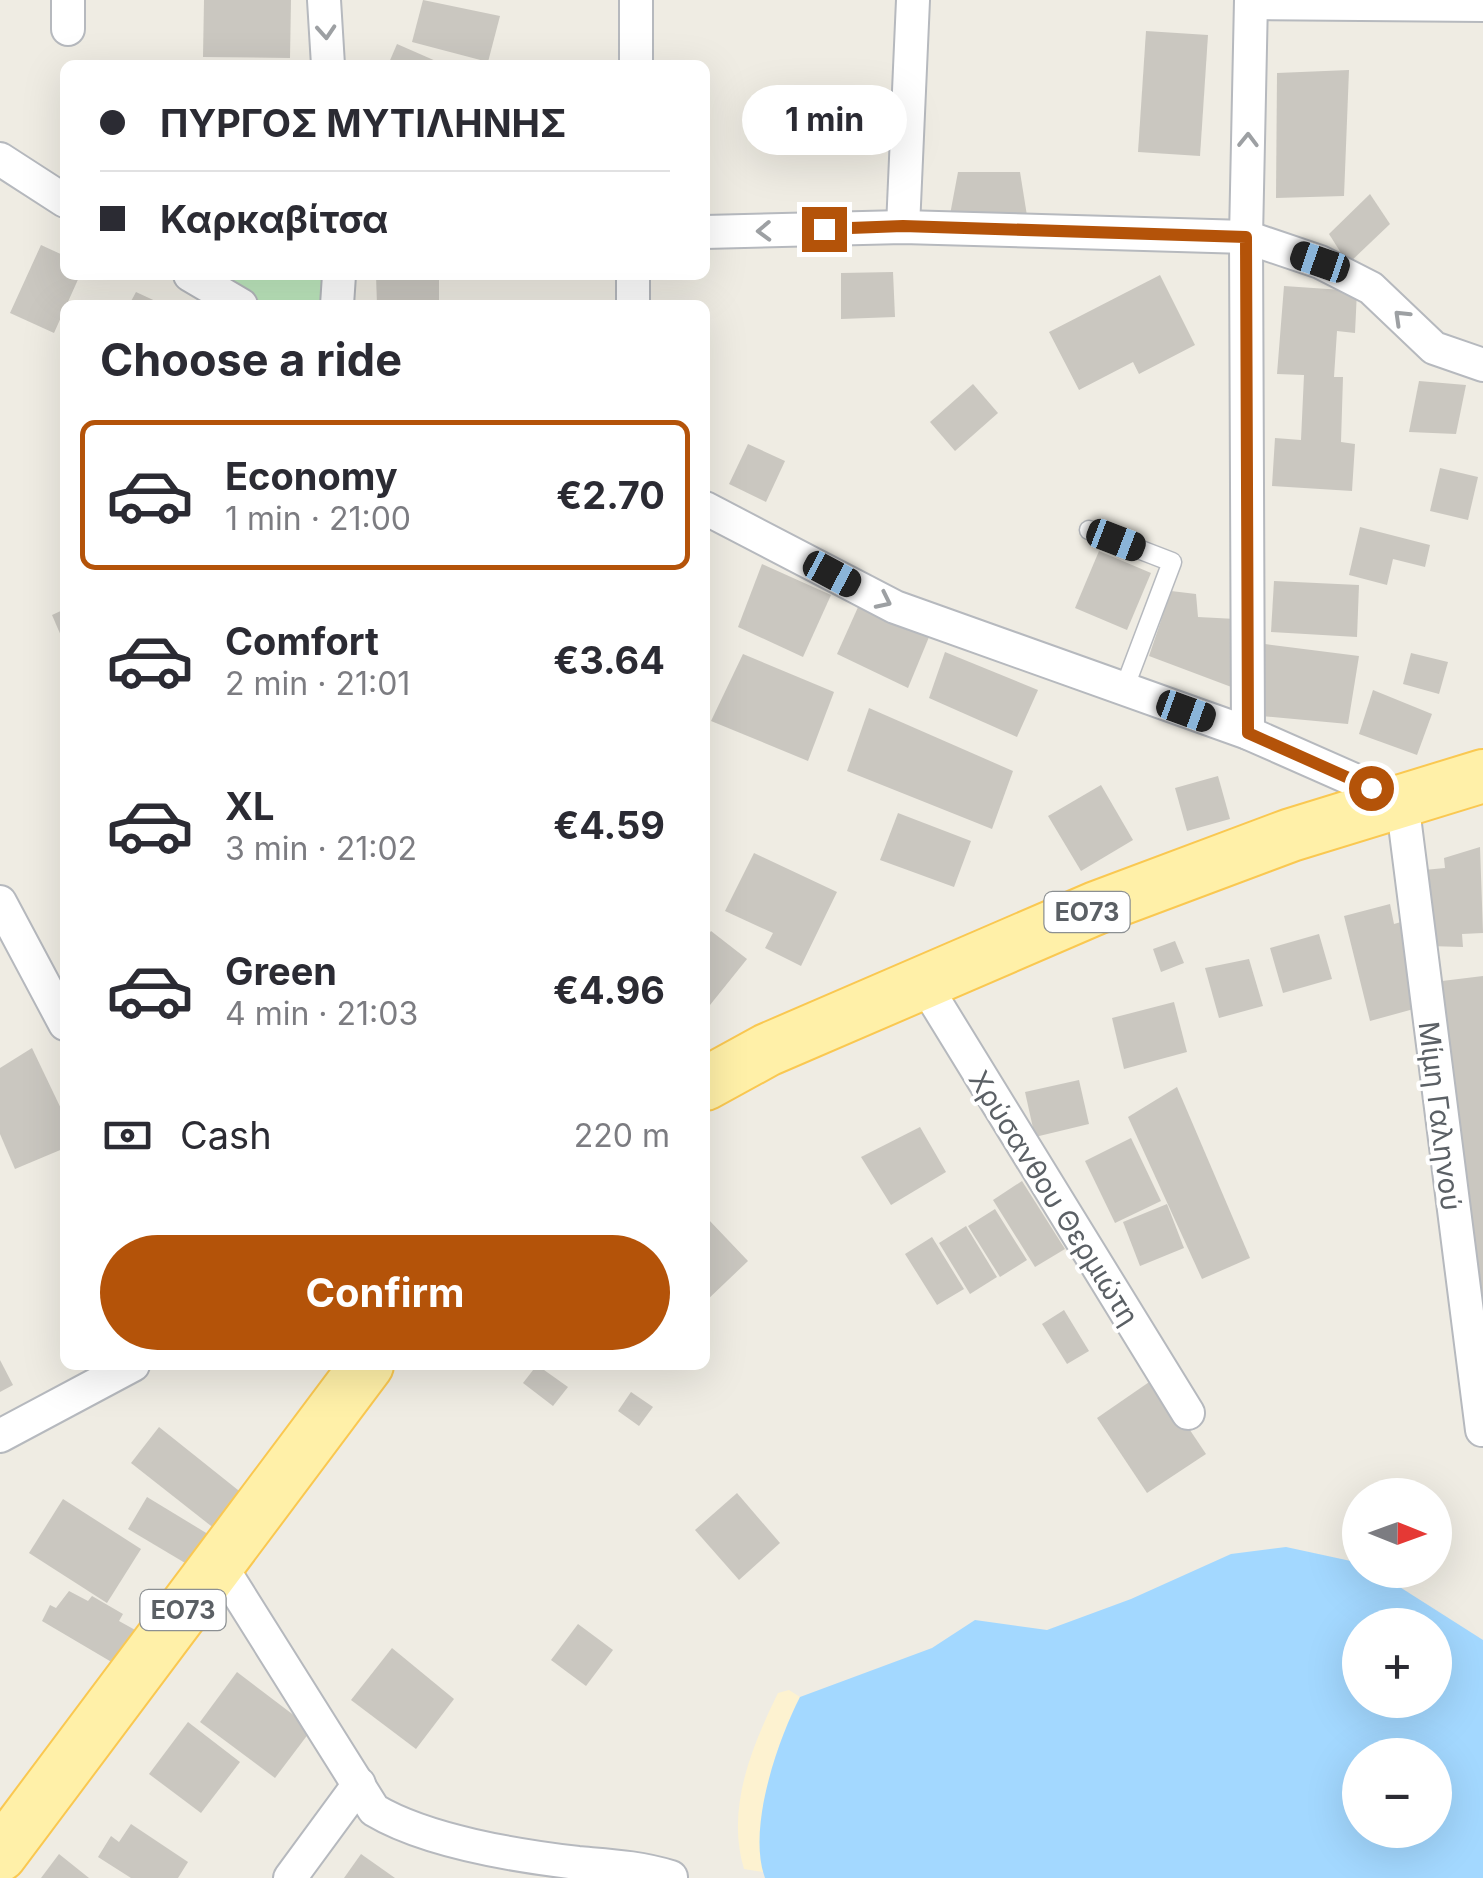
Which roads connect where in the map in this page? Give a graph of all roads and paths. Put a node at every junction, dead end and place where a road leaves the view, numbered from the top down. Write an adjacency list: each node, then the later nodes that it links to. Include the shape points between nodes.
1 (324, 0): 6 (street, one-way to 6)
2 (636, 0): 7 (street)
3 (912, 0): 10 (street)
4 (1250, 2): 5 (street); 12 (street, one-way to 4)
5 (1483, 4)
6 (328, 60)
7 (636, 60)
8 (0, 159): 9 (street)
9 (60, 198)
10 (903, 226): 11 (street, one-way to 11); 12 (street)
11 (710, 232)
12 (1246, 237): 15 (street, one-way to 12, via 1434,348 1371,288); 19 (street)
13 (197, 280): 14 (street)
14 (227, 300)
15 (1483, 365)
16 (710, 511): 18 (street, one-way to 18, via 895,608)
17 (1089, 530): 18 (lane, via 1172,562)
18 (1124, 689): 19 (street)
19 (1248, 733): 21 (street)
20 (1483, 776): 21 (main road, ΕΟ73)
21 (1402, 801): 23 (main road, ΕΟ73, via 1292,834 1096,908); 29 (street, Μίμη Γαληνού)
22 (0, 902): 24 (street)
23 (923, 982): 25 (main road, ΕΟ73); 28 (street, Χρύσανθου Θερμιώτη)
24 (60, 1015)
25 (710, 1081)
26 (124, 1370): 30 (street)
27 (363, 1370): 31 (main road, ΕΟ73)
28 (1188, 1413)
29 (1482, 1430)
30 (0, 1436)
31 (219, 1563): 32 (street); 33 (main road, ΕΟ73)
32 (360, 1784): 34 (street); 35 (street, via 374,1810 405,1828 579,1863 633,1865)
33 (0, 1855)
34 (290, 1878)
35 (671, 1878)

